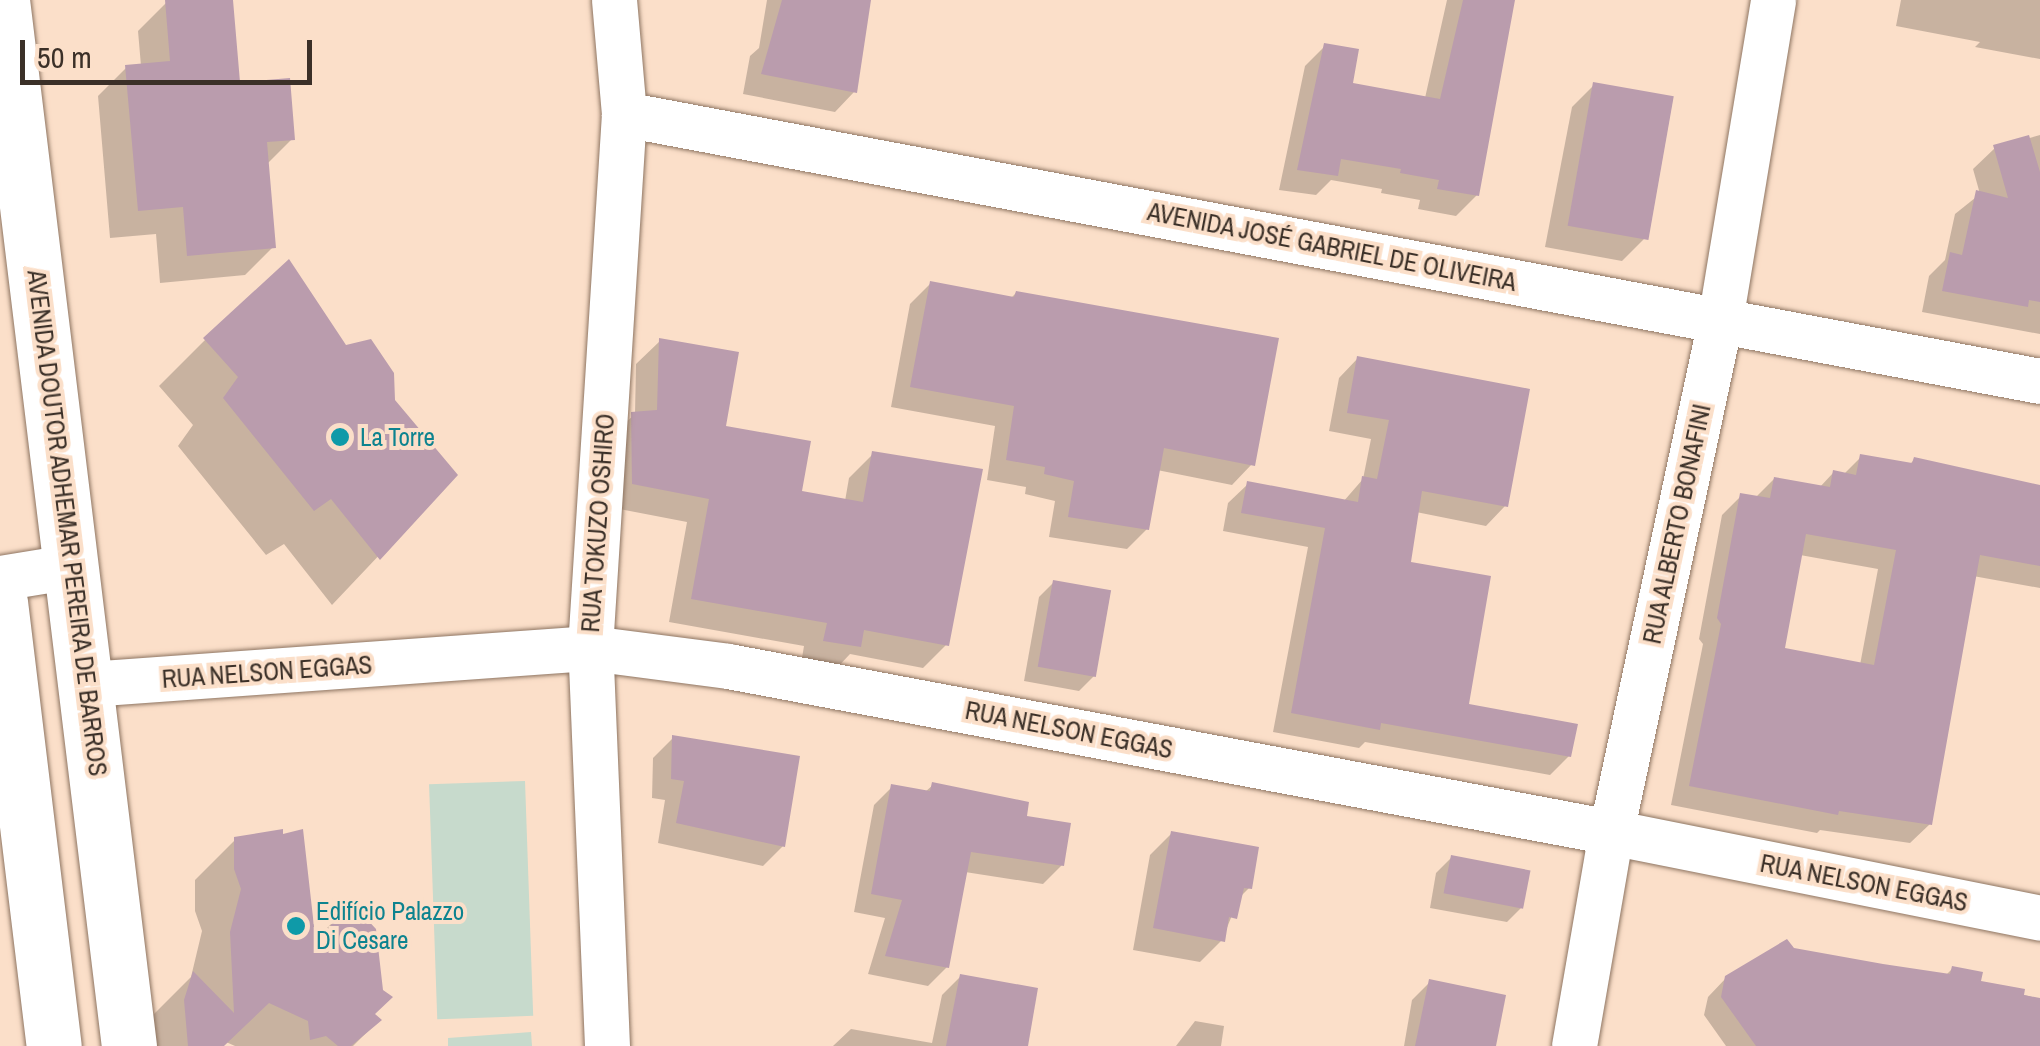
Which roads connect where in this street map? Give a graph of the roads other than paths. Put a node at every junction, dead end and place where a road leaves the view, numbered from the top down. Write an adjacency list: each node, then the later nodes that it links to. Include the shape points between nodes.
1 (2, 0): 7 (street, AVENIDA DOUTOR ADHEMAR PEREIRA DE BARROS)
2 (614, 0): 4 (street, RUA TOKUZO OSHIRO)
3 (1773, 0): 5 (street, RUA ALBERTO BONAFINI)
4 (624, 114): 5 (street, AVENIDA JOSÉ GABRIEL DE OLIVEIRA); 10 (street, RUA TOKUZO OSHIRO)
5 (1720, 320): 6 (street, AVENIDA JOSÉ GABRIEL DE OLIVEIRA); 12 (street, RUA ALBERTO BONAFINI)
6 (2040, 381)
7 (73, 566): 8 (street); 11 (street, AVENIDA DOUTOR ADHEMAR PEREIRA DE BARROS)
8 (0, 578)
9 (0, 602): 14 (street)
10 (590, 648): 11 (street, RUA NELSON EGGAS); 12 (street, RUA NELSON EGGAS, via 728,666); 16 (street, RUA TOKUZO OSHIRO)
11 (88, 684): 15 (street, AVENIDA DOUTOR ADHEMAR PEREIRA DE BARROS)
12 (1611, 832): 13 (street, RUA NELSON EGGAS); 17 (street, RUA ALBERTO BONAFINI)
13 (2040, 918)
14 (54, 1046)
15 (129, 1046)
16 (607, 1046)
17 (1574, 1046)

